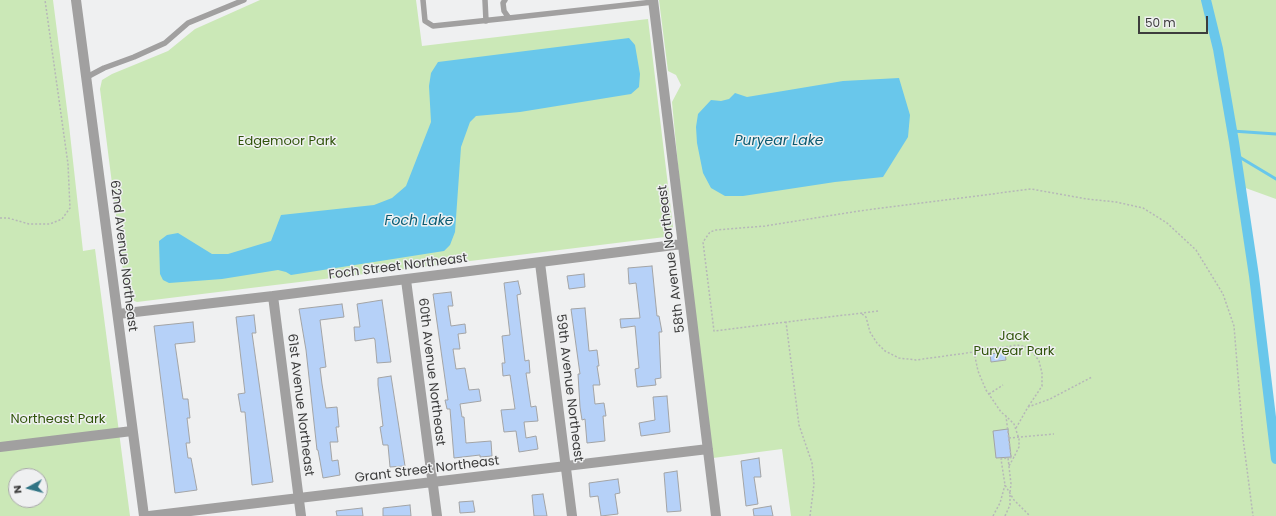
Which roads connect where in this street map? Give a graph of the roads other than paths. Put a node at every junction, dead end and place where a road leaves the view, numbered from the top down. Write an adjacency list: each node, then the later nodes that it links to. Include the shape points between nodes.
1 (76, 0): 9 (street, 62nd Avenue Northeast)
2 (244, 0): 9 (lane, via 188,23 165,43)
3 (423, 0): 8 (lane, via 426,21 433,26)
4 (486, 0): 8 (lane)
5 (503, 0): 7 (lane, via 504,11)
6 (653, 1): 7 (lane); 10 (street, 58th Avenue Northeast)
7 (509, 18): 8 (lane)
8 (486, 21)
9 (87, 77): 14 (street, 62nd Avenue Northeast)
10 (682, 244): 11 (street, Foch Street Northeast); 17 (street, 58th Avenue Northeast)
11 (540, 263): 12 (street, Foch Street Northeast); 18 (street, 59th Avenue Northeast)
12 (406, 280): 13 (street, Foch Street Northeast); 19 (street, 60th Avenue Northeast)
13 (273, 296): 14 (street, Foch Street Northeast); 20 (street, 61st Avenue Northeast)
14 (118, 314): 15 (street, 62nd Avenue Northeast)
15 (132, 431): 16 (street); 21 (street, 62nd Avenue Northeast)
16 (0, 447)
17 (708, 449): 18 (street, Grant Street Northeast); 26 (street, 58th Avenue Northeast)
18 (566, 466): 19 (street, Grant Street Northeast); 25 (street, 59th Avenue Northeast)
19 (432, 483): 20 (street, Grant Street Northeast); 24 (street, 60th Avenue Northeast)
20 (299, 499): 22 (street, Grant Street Northeast); 23 (street, 61st Avenue Northeast)
21 (144, 516)
22 (149, 516)
23 (301, 516)
24 (437, 516)
25 (572, 516)
26 (716, 516)

